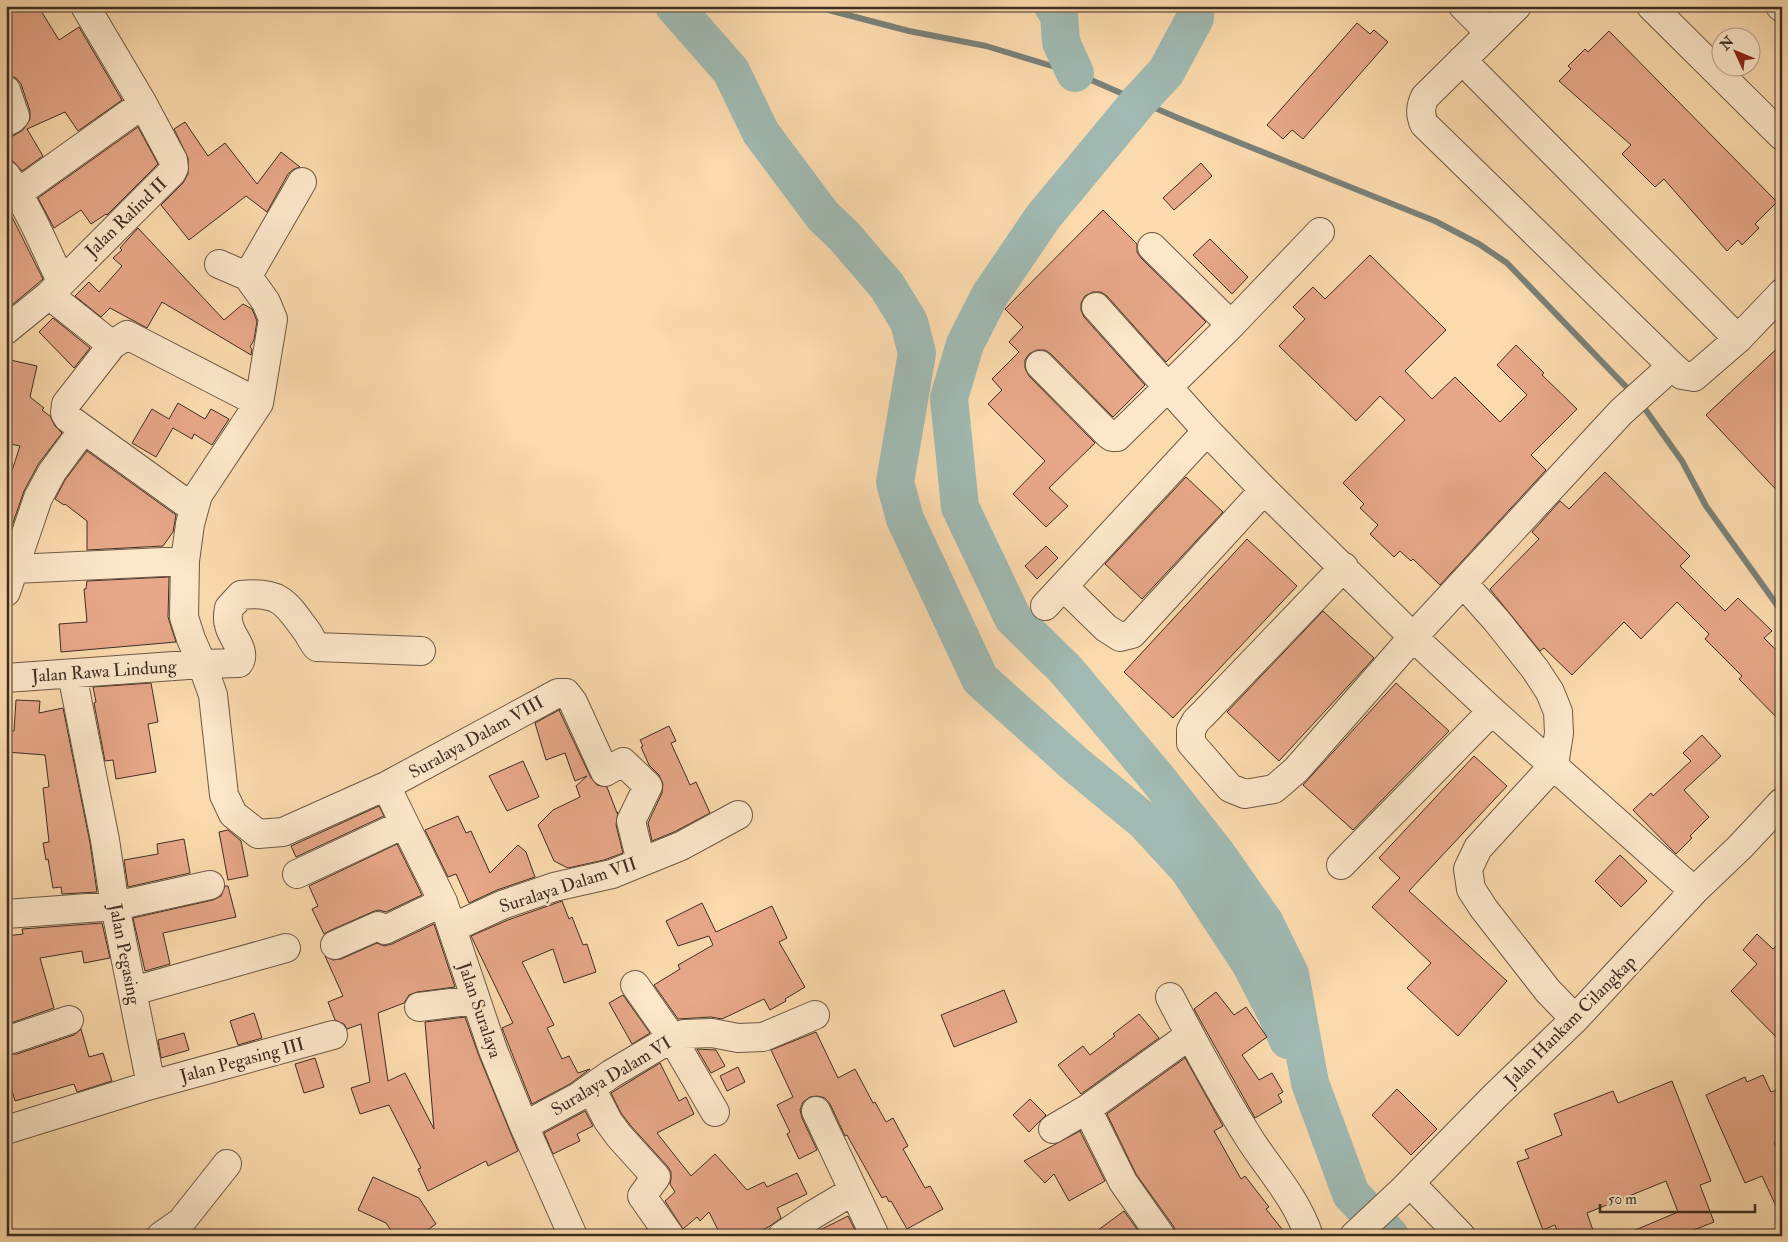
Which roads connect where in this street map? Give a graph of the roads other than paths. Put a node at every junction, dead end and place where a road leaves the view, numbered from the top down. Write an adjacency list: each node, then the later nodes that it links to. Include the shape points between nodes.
1 (85, 6): 8 (street, Jalan Ralind II)
2 (1463, 6): 5 (street)
3 (1517, 6): 5 (street)
4 (1651, 6): 10 (street)
5 (1489, 32): 6 (street)
6 (1462, 60): 23 (street); 26 (street, via 1425,97 1421,106 1424,124)
7 (6, 90): 9 (street, via 15,116)
8 (143, 104): 12 (street); 18 (street, Jalan Ralind II, via 173,160 174,168)
9 (6, 122)
10 (1782, 136)
11 (6, 160): 12 (street)
12 (10, 180): 18 (street, via 32,217)
13 (302, 182): 17 (street)
14 (1320, 232): 21 (street)
15 (1152, 247): 21 (street)
16 (220, 264): 17 (street)
17 (249, 276): 28 (street, via 273,319)
18 (55, 288): 22 (street, Jalan Ralind II); 24 (street)
19 (1782, 293): 23 (street)
20 (1096, 307): 27 (street)
21 (1231, 325): 27 (street)
22 (6, 330)
23 (1738, 339): 26 (street, via 1694,377)
24 (112, 345): 28 (street, via 129,335); 29 (street, via 66,404 68,418)
25 (1040, 365): 27 (street, via 1112,437 1117,437)
26 (1663, 374): 36 (street, via 1621,412)
27 (1168, 386): 30 (street)
28 (259, 403): 32 (street, Suralaya Dalam VIII, via 198,495)
29 (84, 430): 32 (street); 35 (street, via 52,472 38,498)
30 (1207, 431): 31 (street); 37 (street)
31 (1264, 490): 34 (street); 37 (street, via 1132,634 1120,637 1106,628)
32 (193, 508): 33 (street, Suralaya Dalam VIII)
33 (185, 561): 35 (street); 41 (street, Suralaya Dalam VIII, via 184,617)
34 (1344, 567): 39 (street); 39 (street, via 1204,712 1191,730 1191,744 1230,788 1245,794 1274,789 1296,770)
35 (10, 580)
36 (1463, 583): 39 (street); 45 (street, via 1530,662 1550,692 1558,712 1559,733)
37 (1064, 586): 38 (street)
38 (1045, 606)
39 (1413, 637): 44 (street)
40 (421, 651): 41 (street, Jalan Rawa Lindung, via 317,647 285,602 275,597 250,594 241,595 229,608 229,625 242,659 239,663)
41 (202, 664): 42 (street, Jalan Rawa Lindung); 46 (street, Suralaya Dalam VIII, via 213,695 224,795 233,814 258,834 283,832)
42 (72, 674): 43 (street, Jalan Rawa Lindung); 56 (street, Jalan Pegasing)
43 (6, 678)
44 (1492, 711): 45 (street); 51 (street)
45 (1554, 765): 54 (street); 67 (street, via 1478,848 1468,869 1471,889 1484,909 1548,991)
46 (386, 786): 49 (street, Jalan Suralaya); 50 (street, Suralaya Dalam VIII, via 558,693 566,693 605,772 623,762 648,786 630,821)
47 (1782, 802): 54 (street, Jalan Hankam Cilangkap)
48 (738, 815): 50 (street, Suralaya Dalam VII, via 681,846)
49 (404, 824): 52 (street); 55 (street, Jalan Suralaya)
50 (641, 862): 58 (street, Suralaya Dalam VII, via 612,874 554,887 502,905)
51 (1341, 866)
52 (297, 874)
53 (210, 885): 56 (street)
54 (1694, 891): 67 (street, Jalan Hankam Cilangkap)
55 (442, 902): 58 (street, Jalan Suralaya); 59 (street, via 385,930 378,926)
56 (115, 906): 57 (street); 62 (street, Jalan Pegasing)
57 (6, 914)
58 (452, 928): 64 (street, Jalan Suralaya)
59 (335, 945)
60 (286, 948): 62 (street)
61 (635, 985): 72 (street)
62 (133, 991): 73 (street, Jalan Pegasing)
63 (1170, 996): 70 (street)
64 (476, 1000): 65 (street); 78 (street, Jalan Suralaya)
65 (419, 1007)
66 (814, 1015): 72 (street, Suralaya Dalam VI, via 763,1037 738,1038 712,1033)
67 (1574, 1018): 82 (street, Jalan Hankam Cilangkap)
68 (69, 1020): 71 (street, via 12,1039)
69 (333, 1035): 73 (street, Jalan Pegasing III)
70 (1190, 1035): 75 (street); 91 (street, via 1251,1141 1295,1204)
71 (6, 1038)
72 (672, 1038): 74 (street, Suralaya Dalam VI); 77 (street)
73 (151, 1085): 80 (street)
74 (591, 1088): 78 (street, Suralaya Dalam VI); 87 (street, via 618,1136 656,1177 642,1196)
75 (1087, 1109): 79 (street); 90 (street, via 1124,1182)
76 (816, 1111): 83 (street)
77 (715, 1112)
78 (524, 1126): 86 (street, Jalan Suralaya)
79 (1054, 1128)
80 (6, 1130)
81 (226, 1164): 85 (street, via 181,1222)
82 (1406, 1187): 84 (street, Jalan Hankam Cilangkap); 92 (street)
83 (853, 1192): 88 (street); 89 (street)
84 (1354, 1235)
85 (161, 1236)
86 (573, 1236)
87 (670, 1236)
88 (782, 1236)
89 (875, 1236)
90 (1161, 1236)
91 (1308, 1236)
92 (1461, 1236)

